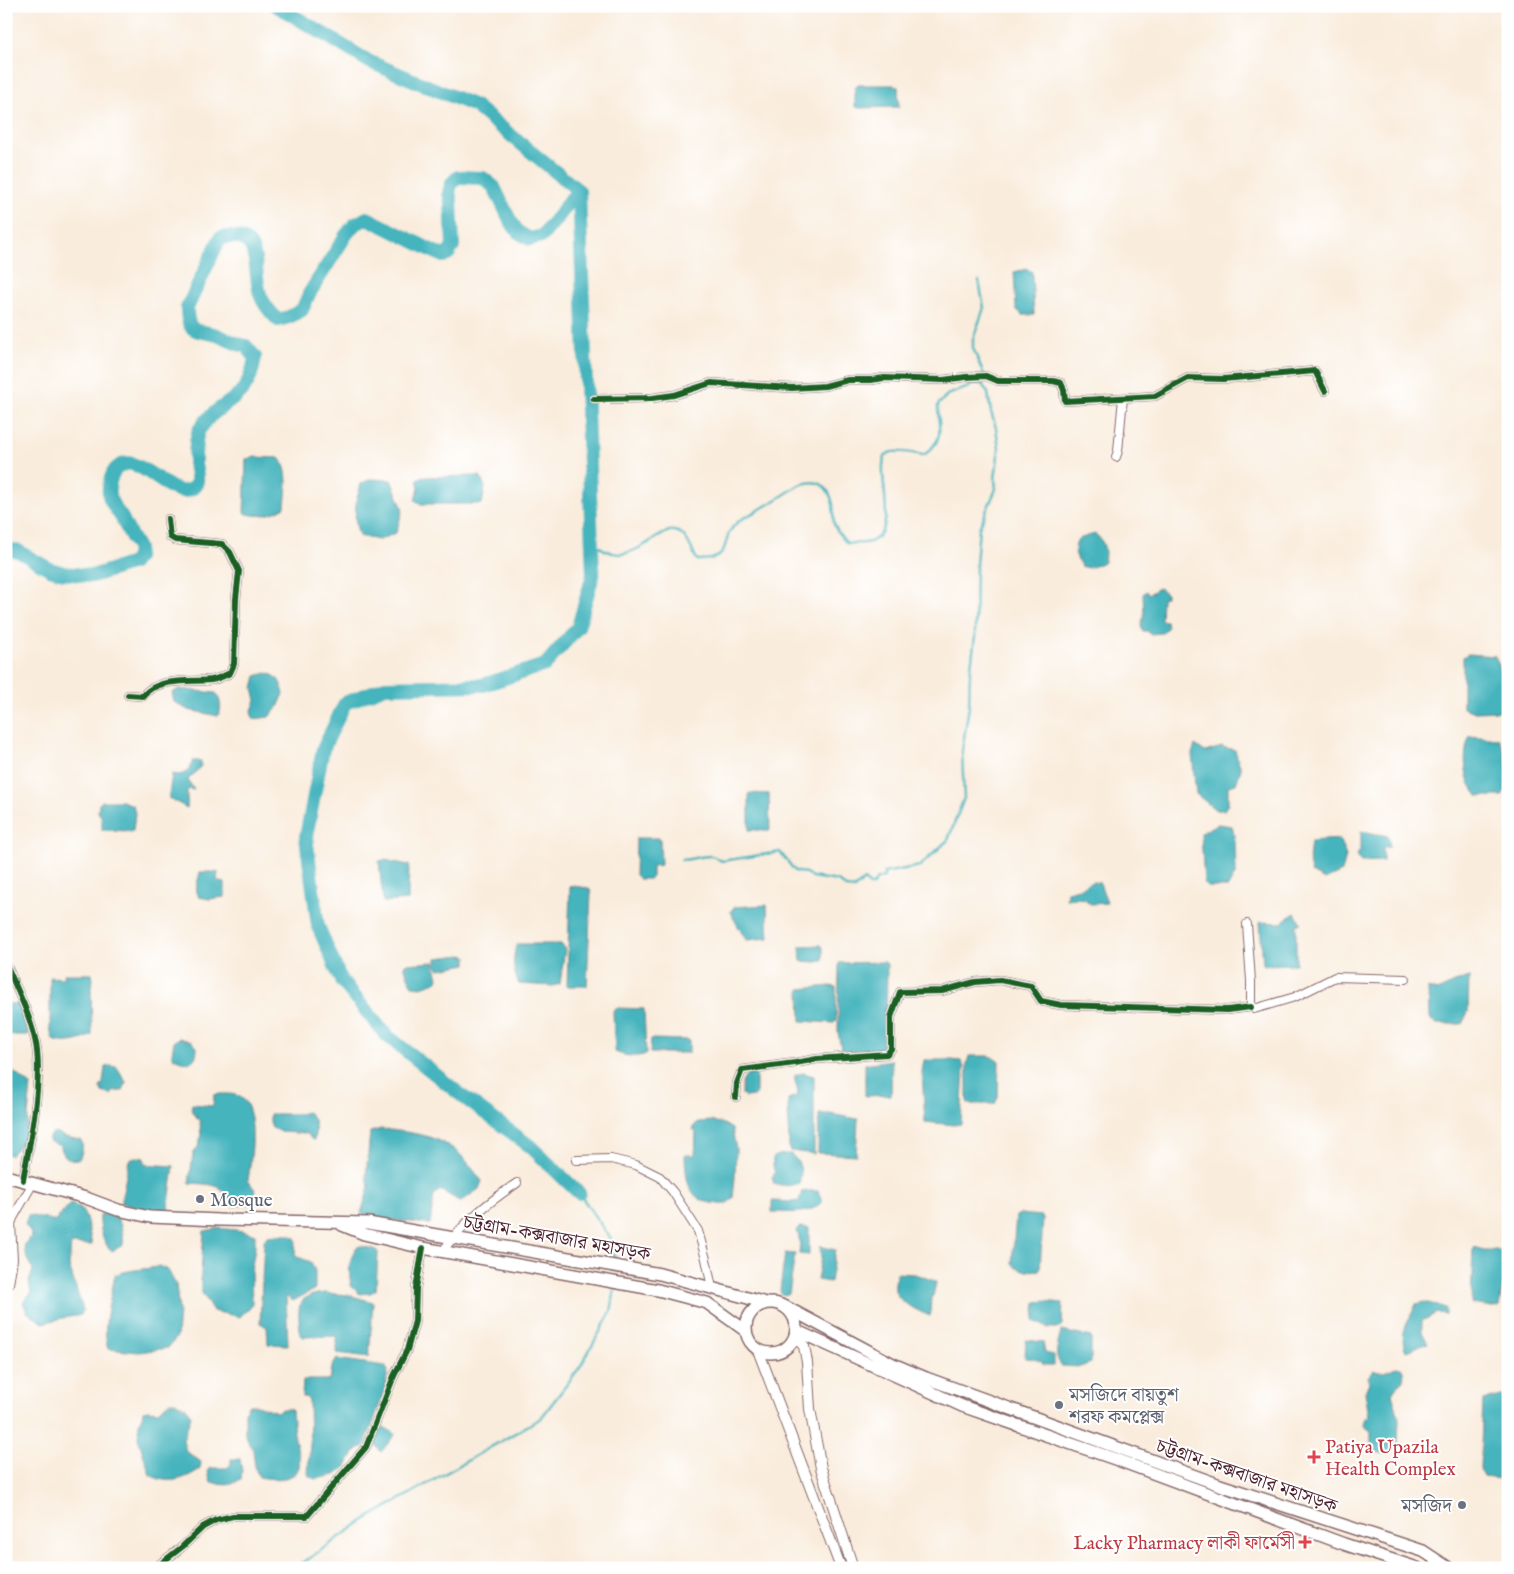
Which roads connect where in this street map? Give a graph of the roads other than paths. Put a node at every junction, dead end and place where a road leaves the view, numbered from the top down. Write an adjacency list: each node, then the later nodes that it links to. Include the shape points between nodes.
1 (1325, 391): 2 (street, via 1316,371 1223,379 1188,378 1155,396)
2 (1123, 398): 3 (street, via 1065,401 1061,383 998,381 986,376 943,380 848,380 825,386 792,388 711,382 674,395); 4 (street)
3 (594, 399)
4 (1116, 457)
5 (168, 519): 6 (street, via 170,537 222,544 230,552 239,571 234,664 230,673 214,680 163,684 147,690 143,696)
6 (128, 695)
7 (1247, 924): 10 (street)
8 (6, 964): 14 (street, via 36,1041 38,1065)
9 (1406, 979): 10 (street, via 1334,977 1295,997)
10 (1251, 1007): 11 (street, via 1227,1010 1061,1004 1040,1001 1031,986 1000,980 975,982 942,991 900,992 891,1017 891,1049 887,1054 817,1059 742,1070)
11 (736, 1097)
12 (576, 1160): 22 (street, via 611,1159 636,1165 660,1178 698,1230)
13 (6, 1176): 14 (highway, চট্টগ্রাম-কক্সবাজার মহাসড়ক)
14 (28, 1182): 16 (highway, চট্টগ্রাম-কক্সবাজার মহাসড়ক, via 150,1217); 20 (street, via 11,1224)
15 (517, 1183): 17 (street, via 472,1217)
16 (338, 1223): 17 (highway, চট্টগ্রাম-কক্সবাজার মহাসড়ক, via 368,1223); 18 (highway, চট্টগ্রাম-কক্সবাজার মহাসড়ক, via 364,1234)
17 (453, 1237): 19 (street); 22 (highway, চট্টগ্রাম-কক্সবাজার মহাসড়ক, via 660,1274)
18 (423, 1248): 19 (highway, চট্টগ্রাম-কক্সবাজার মহাসড়ক); 28 (street, via 416,1288 415,1321 407,1350 366,1447 307,1516 233,1516 216,1520 202,1527)
19 (443, 1251): 25 (highway, চট্টগ্রাম-কক্সবাজার মহাসড়ক, via 658,1290 707,1303)
20 (10, 1259): 21 (street)
21 (9, 1284)
22 (712, 1288): 23 (highway, চট্টগ্রাম-কক্সবাজার মহাসড়ক)
23 (766, 1303): 24 (highway); 25 (highway, via 753,1310)
24 (786, 1308): 26 (highway, via 795,1319); 32 (highway, চট্টগ্রাম-কক্সবাজার মহাসড়ক, via 926,1378 1220,1485 1423,1551)
25 (746, 1331): 27 (highway, via 748,1339)
26 (796, 1334): 27 (highway, via 782,1351); 30 (main road, via 804,1346 807,1362 810,1409 821,1468); 31 (highway, চট্টগ্রাম-কক্সবাজার মহাসড়ক, via 962,1406)
27 (758, 1350): 29 (main road)
28 (155, 1568)
29 (841, 1568)
30 (853, 1568)
31 (1417, 1568)
32 (1449, 1568)

